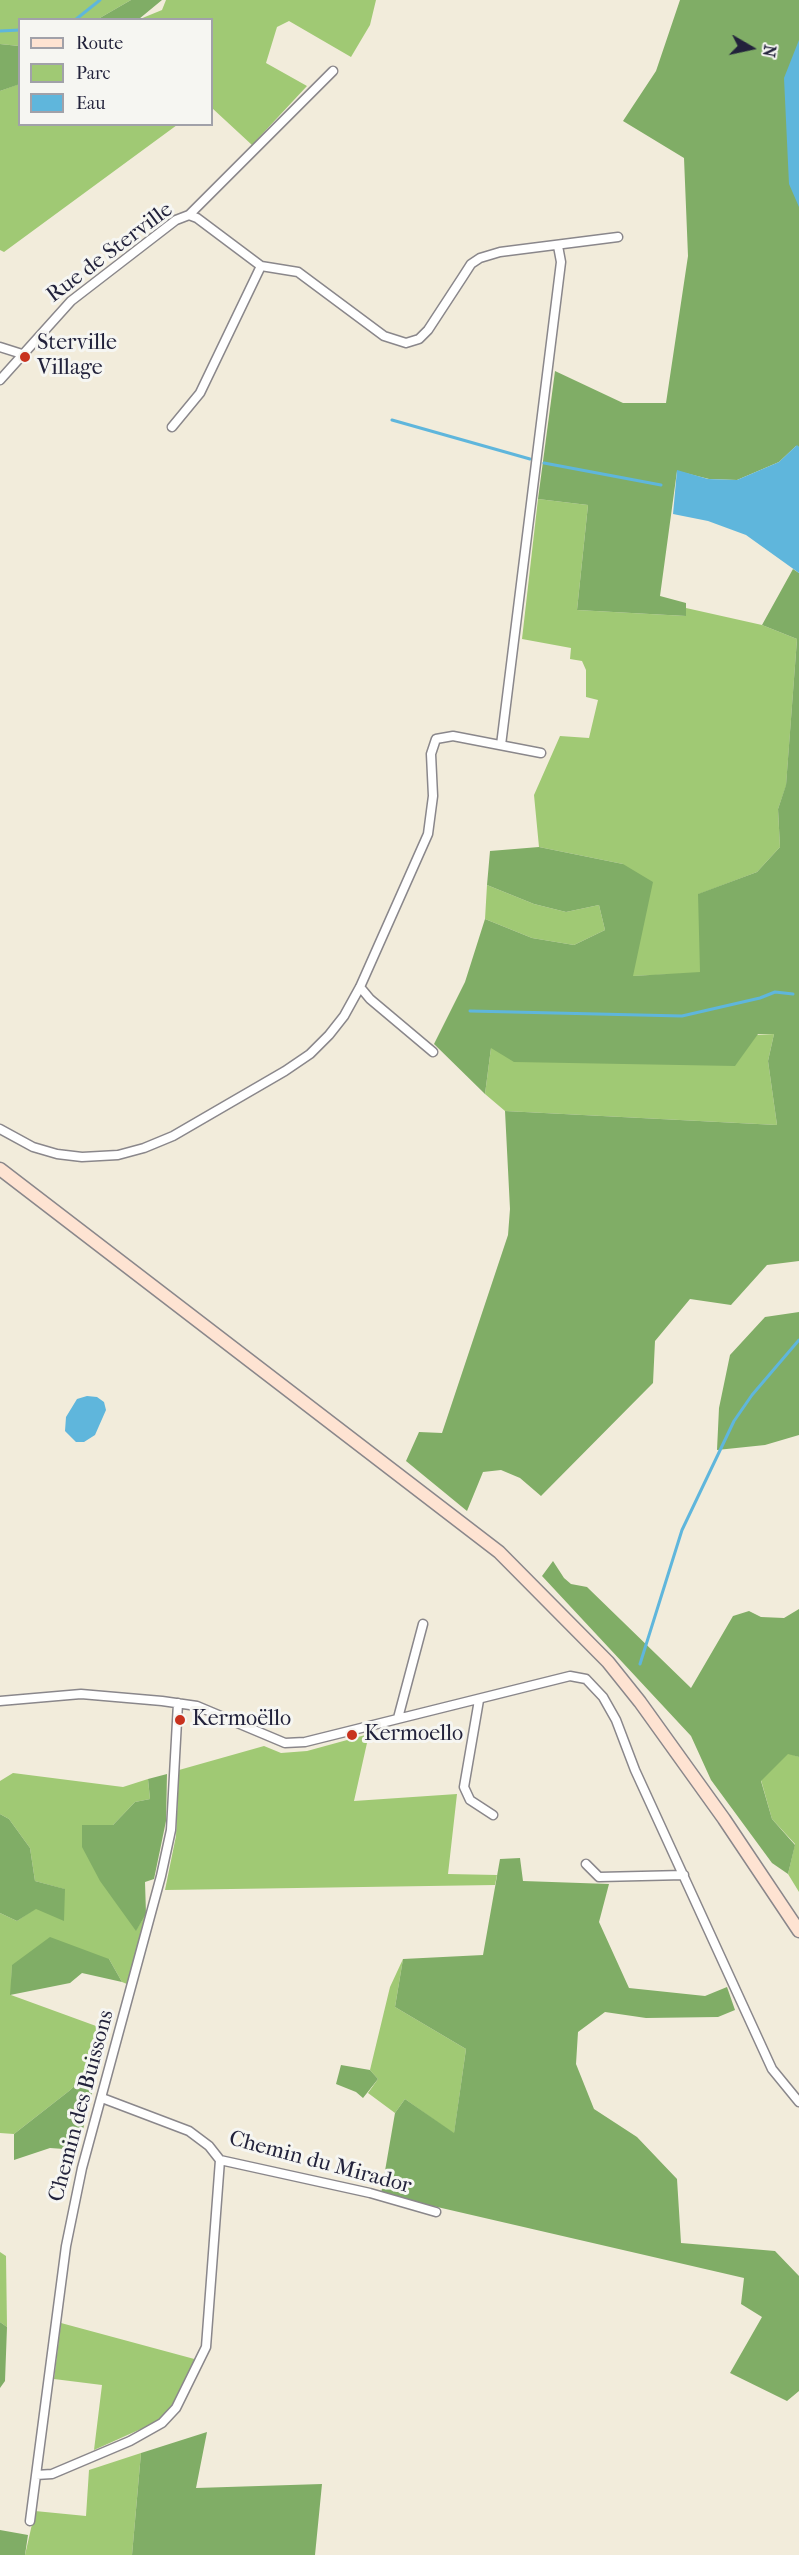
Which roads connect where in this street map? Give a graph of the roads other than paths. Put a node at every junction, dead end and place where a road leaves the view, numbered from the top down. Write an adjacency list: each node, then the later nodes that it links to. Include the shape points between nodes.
1 (333, 72): 2 (street)
2 (189, 215): 5 (street, Rue de Sterville); 7 (street, Rue de Sterville, via 176,220 71,301)
3 (618, 237): 4 (street, Rue de Sterville)
4 (558, 246): 5 (street, Rue de Sterville, via 480,258 471,264 429,330 406,343 384,336 298,272); 10 (street, via 561,262)
5 (261, 266): 9 (street, via 200,393)
6 (0, 347): 7 (street)
7 (22, 354): 8 (street, Rue de Sterville)
8 (0, 380)
9 (172, 427)
10 (501, 745): 11 (street); 12 (street, via 453,736 436,739 431,754 433,796 428,834)
11 (541, 753)
12 (360, 987): 13 (street); 14 (street, via 344,1016 310,1054 212,1113 144,1148 118,1155 57,1154 33,1147)
13 (433, 1052)
14 (0, 1129)
15 (0, 1169): 24 (main road, via 499,1552 608,1662 640,1702)
16 (423, 1624): 20 (street)
17 (479, 1700): 20 (street); 21 (street, via 464,1787 470,1800); 23 (street, via 570,1676 586,1679 603,1697 616,1720)
18 (0, 1701): 19 (street, via 81,1694)
19 (178, 1703): 20 (street, via 225,1716 285,1743 305,1742); 25 (street, Chemin des Buissons, via 171,1830)
20 (398, 1718)
21 (493, 1815)
22 (586, 1864): 23 (street, via 599,1877)
23 (684, 1875): 26 (street, via 771,2070)
24 (799, 1931)
25 (102, 2098): 27 (street, Chemin du Mirador, via 189,2131); 29 (street, Chemin des Buissons, via 66,2246)
26 (799, 2102)
27 (220, 2160): 28 (street, Chemin du Mirador, via 370,2193); 29 (street, via 206,2347 176,2408 162,2424 130,2441 52,2474)
28 (436, 2212)
29 (36, 2475): 30 (street, Chemin des Buissons)
30 (30, 2521)

